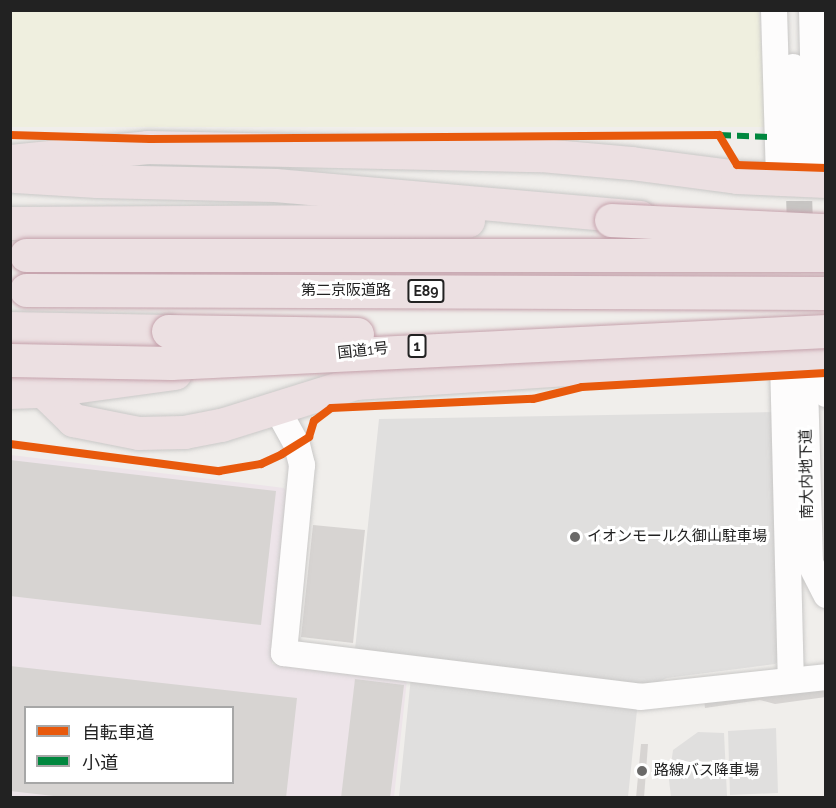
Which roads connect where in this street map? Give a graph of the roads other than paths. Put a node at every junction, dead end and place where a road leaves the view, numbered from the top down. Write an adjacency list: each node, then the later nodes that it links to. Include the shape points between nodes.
1 (774, 10): 5 (street)
2 (790, 10): 5 (street)
3 (812, 10): 5 (street)
4 (10, 161): 5 (highway, via 147,147 541,155)
5 (805, 175)
6 (10, 176): 8 (highway, via 275,185 638,217)
7 (10, 195): 9 (highway, via 169,196)
8 (825, 219)
9 (611, 220): 10 (highway); 11 (highway, bridge)
10 (10, 223)
11 (825, 230)
12 (10, 255): 13 (highway, bridge)
13 (825, 255)
14 (10, 290): 15 (highway, 第二京阪道路 / E89, bridge)
15 (825, 293)
16 (825, 320): 24 (highway, 国道1号 / 1, via 516,336 260,362)
17 (10, 328): 19 (highway, bridge)
18 (825, 331): 19 (highway, bridge)
19 (683, 339): 22 (highway, bridge, via 171,363)
20 (825, 357): 21 (highway); 23 (street, 南大内地下道)
21 (783, 359): 26 (highway, via 626,364 355,383); 29 (street)
22 (10, 360)
23 (815, 389): 27 (street, 南大内地下道)
24 (43, 391): 25 (highway, 国道1号 / 1); 26 (highway, via 72,420 138,433 184,432 221,425)
25 (10, 392)
26 (276, 406): 31 (street, via 297,445 302,465 284,653 640,697)
27 (810, 563): 28 (street); 29 (street)
28 (825, 595)
29 (790, 597): 31 (street)
30 (825, 677): 31 (street)
31 (791, 680)

